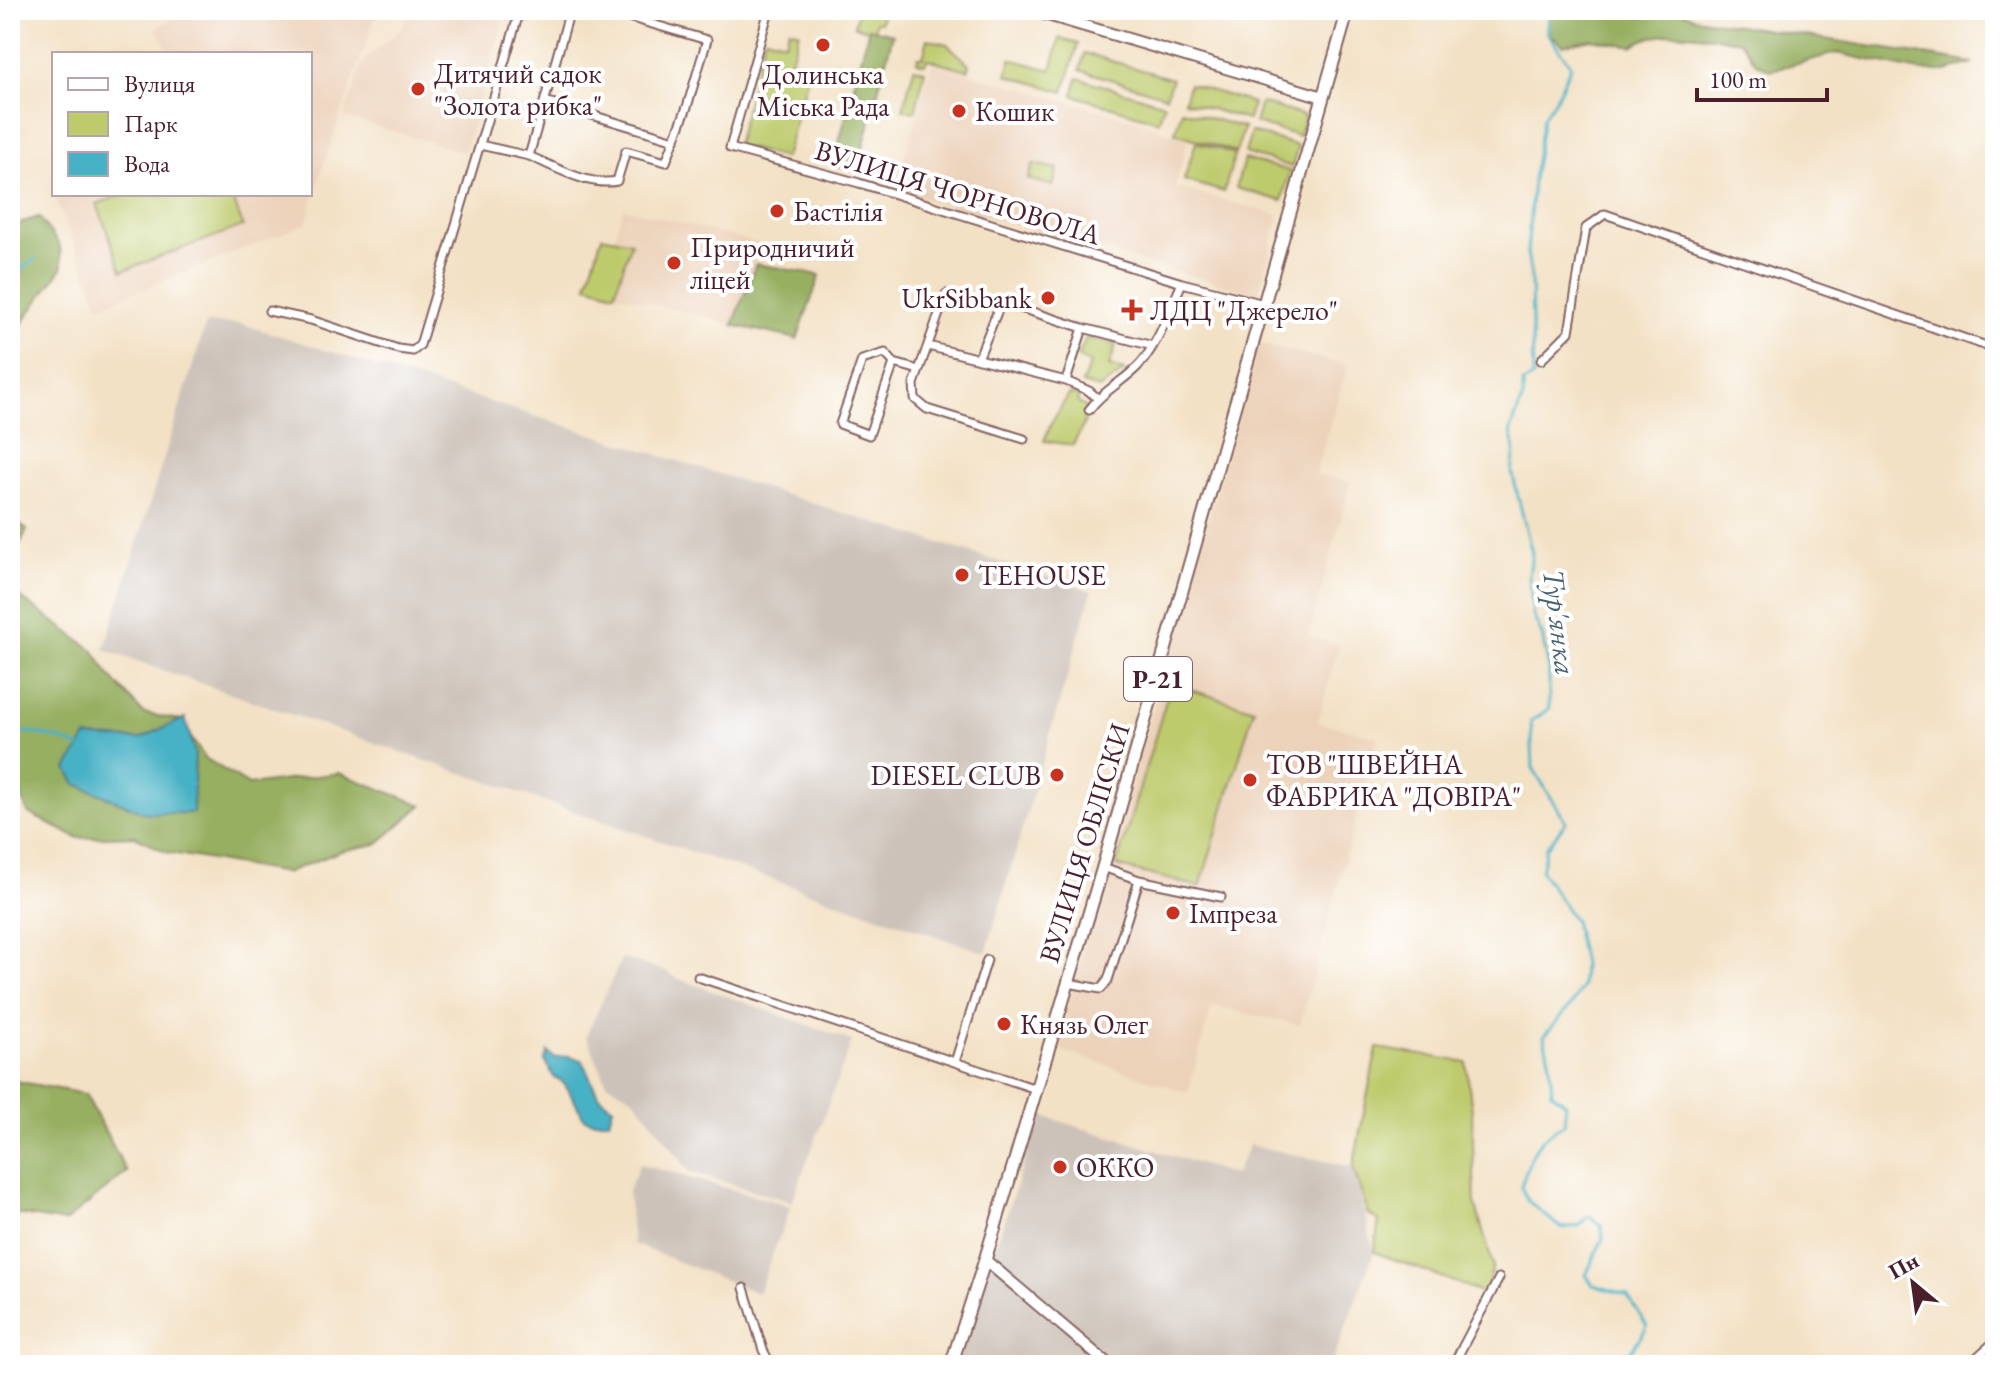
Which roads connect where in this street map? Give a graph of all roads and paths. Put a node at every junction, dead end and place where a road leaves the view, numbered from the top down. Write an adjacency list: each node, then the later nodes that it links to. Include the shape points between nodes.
1 (520, 10): 10 (street)
2 (570, 10): 8 (street)
3 (604, 10): 9 (street, via 707,40)
4 (769, 10): 12 (street, ВУЛИЦЯ ЧОРНОВОЛА, via 730,148)
5 (1031, 10): 7 (main road)
6 (1348, 10): 7 (main road, ВУЛИЦЯ ОБЛІСКИ / Р-21)
7 (1323, 97): 14 (main road, ВУЛИЦЯ ОБЛІСКИ / Р-21)
8 (545, 101): 9 (street); 11 (street)
9 (675, 140): 11 (street, via 666,162 626,151 617,181 604,184)
10 (480, 145): 11 (street); 15 (street, via 420,345 413,351)
11 (529, 156)
12 (1182, 283): 14 (street, ВУЛИЦЯ ЧОРНОВОЛА); 18 (street)
13 (946, 294): 17 (street)
14 (1264, 304): 28 (main road, ВУЛИЦЯ ОБЛІСКИ / Р-21)
15 (269, 311)
16 (1083, 328): 18 (street); 20 (street, via 1000,305); 24 (street)
17 (928, 346): 20 (street); 23 (street)
18 (1153, 346): 25 (street, via 1139,365)
19 (1995, 349): 21 (street, via 1605,214 1586,228 1569,332)
20 (978, 359): 24 (street)
21 (1541, 360)
22 (894, 363): 22 (street, via 869,435 840,424 862,360 885,353); 23 (street)
23 (919, 370): 27 (street, via 913,394 922,406)
24 (1066, 381): 25 (street)
25 (1097, 398): 26 (street)
26 (1089, 410)
27 (1024, 439)
28 (1103, 867): 29 (street); 34 (main road, ВУЛИЦЯ ОБЛІСКИ / Р-21)
29 (1139, 880): 30 (street); 34 (street, via 1108,980 1101,989)
30 (1221, 897)
31 (1993, 953): 35 (street)
32 (987, 960): 36 (street)
33 (698, 977): 36 (street)
34 (1068, 983): 37 (main road, ВУЛИЦЯ ОБЛІСКИ / Р-21)
35 (1995, 1003)
36 (955, 1062): 37 (street)
37 (1036, 1089): 38 (main road, ВУЛИЦЯ ОБЛІСКИ / Р-21)
38 (985, 1260): 43 (main road, ВУЛИЦЯ ОБЛІСКИ / Р-21); 44 (main road)
39 (1499, 1278): 45 (street)
40 (744, 1288): 42 (street)
41 (1995, 1341): 46 (street)
42 (771, 1365)
43 (951, 1365)
44 (1109, 1365)
45 (1453, 1365)
46 (1968, 1365)

